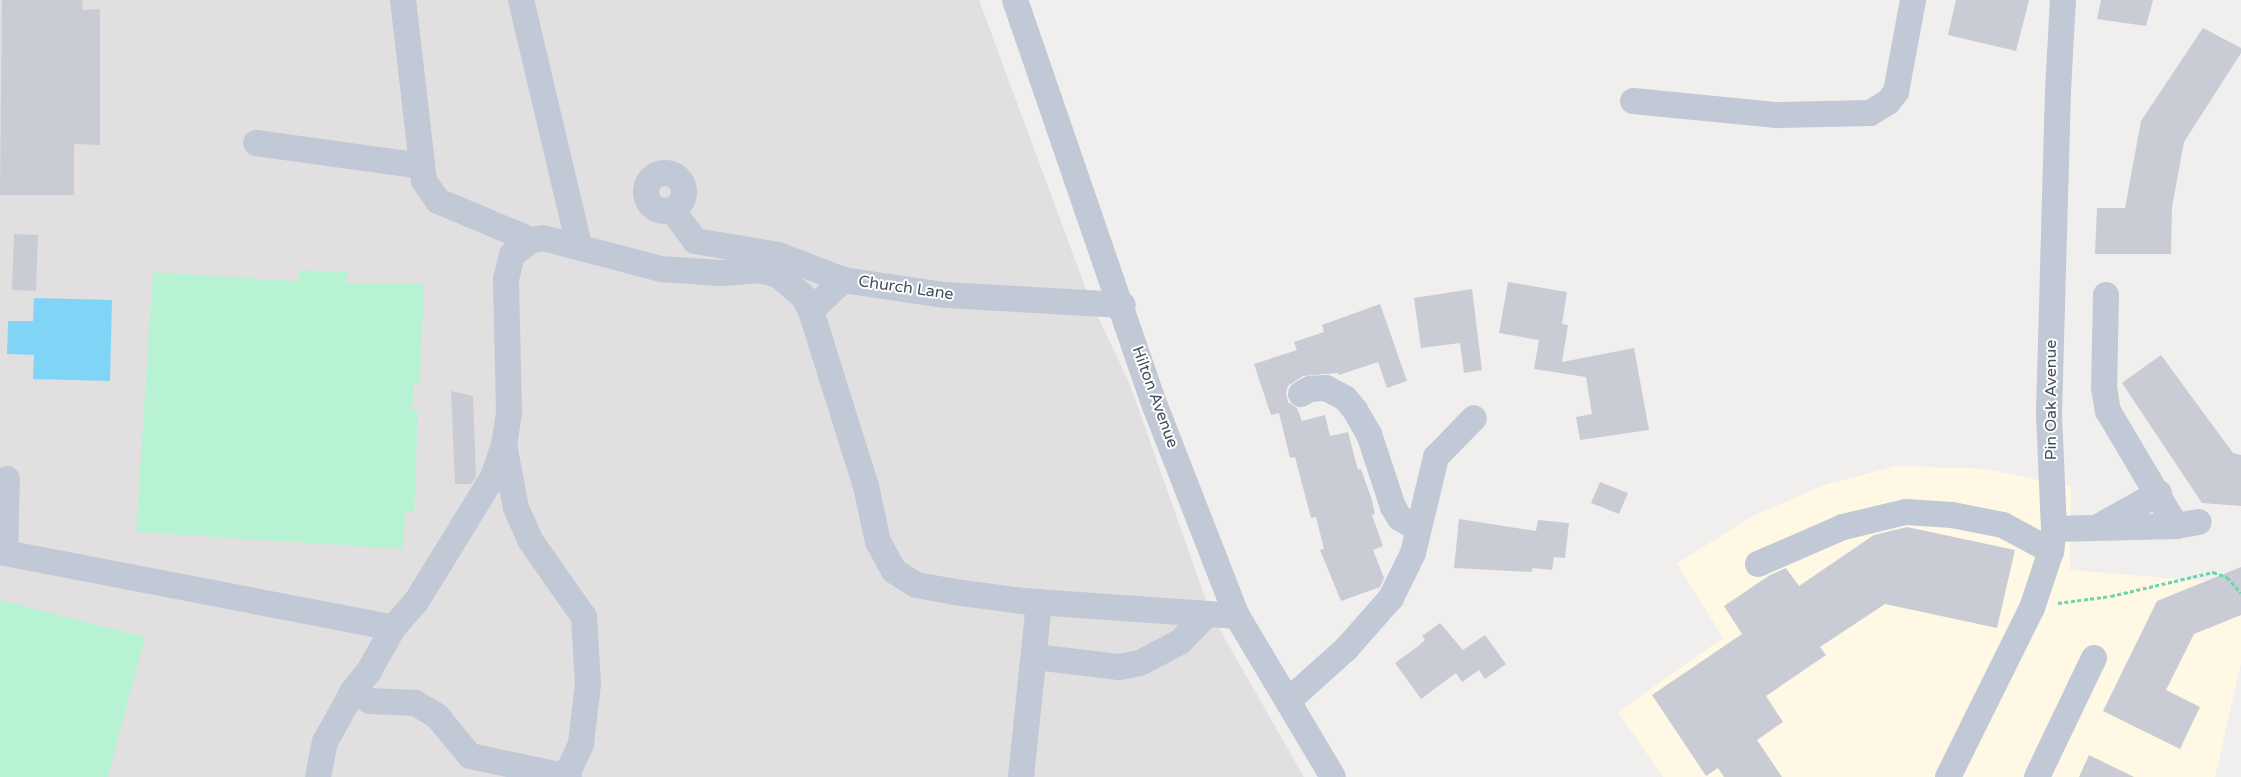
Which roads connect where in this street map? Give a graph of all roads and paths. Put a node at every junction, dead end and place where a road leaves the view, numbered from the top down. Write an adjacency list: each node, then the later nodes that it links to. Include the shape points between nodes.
1 (403, 0): 8 (street)
2 (520, 0): 11 (street)
3 (1015, 0): 14 (street, Hilton Avenue)
4 (1913, 0): 6 (street, via 1896,92 1888,102 1870,113 1777,115)
5 (2063, 0): 23 (street, Pin Oak Avenue, via 2049,413)
6 (1634, 101)
7 (256, 143): 8 (street)
8 (421, 166): 10 (street, via 424,181 438,201)
9 (672, 210): 12 (street, Church Lane, via 695,241 779,256)
10 (532, 240): 11 (street, via 543,238); 18 (street, via 512,255 507,266 509,413)
11 (579, 246): 15 (street, via 661,269 769,273 778,276 803,296)
12 (843, 280): 14 (street, Church Lane, via 945,295); 15 (street)
13 (2106, 295): 20 (street, via 2104,387 2108,411)
14 (1123, 305): 30 (street, Hilton Avenue, via 1155,406)
15 (811, 310): 27 (street, via 866,486 878,542 894,571 916,585)
16 (1301, 394): 21 (street, via 1310,389 1326,388 1345,398 1369,434 1393,507 1400,518)
17 (1474, 418): 21 (street, via 1436,457)
18 (504, 445): 31 (street, via 493,477 466,524 416,602); 37 (street, via 516,508 530,540 584,617 588,684 582,744)
19 (7, 479): 24 (street)
20 (2159, 493): 22 (street); 22 (street, via 2188,524)
21 (1418, 529): 35 (street, via 1404,576 1391,598 1346,649)
22 (2093, 529): 23 (street)
23 (2052, 540): 25 (street, via 1952,515 1906,512 1843,527); 28 (street, Pin Oak Avenue)
24 (3, 553): 31 (street)
25 (1758, 564)
26 (2241, 592): 28 (path, via 2227,577 2213,572 2111,596)
27 (1039, 602): 29 (street); 32 (street)
28 (2032, 608): 40 (street, Pin Oak Avenue)
29 (1207, 614): 30 (street); 32 (street, via 1180,642 1140,662 1120,667)
30 (1237, 616): 35 (street, Hilton Avenue)
31 (393, 628): 34 (street)
32 (1036, 658): 38 (street)
33 (2094, 658): 41 (street)
34 (353, 691): 36 (street, via 324,742); 37 (street, via 370,701 415,703 437,716 470,756)
35 (1288, 701): 39 (street, Hilton Avenue)
36 (318, 777)
37 (567, 777)
38 (1021, 777)
39 (1333, 777)
40 (1948, 777)
41 (2037, 777)

